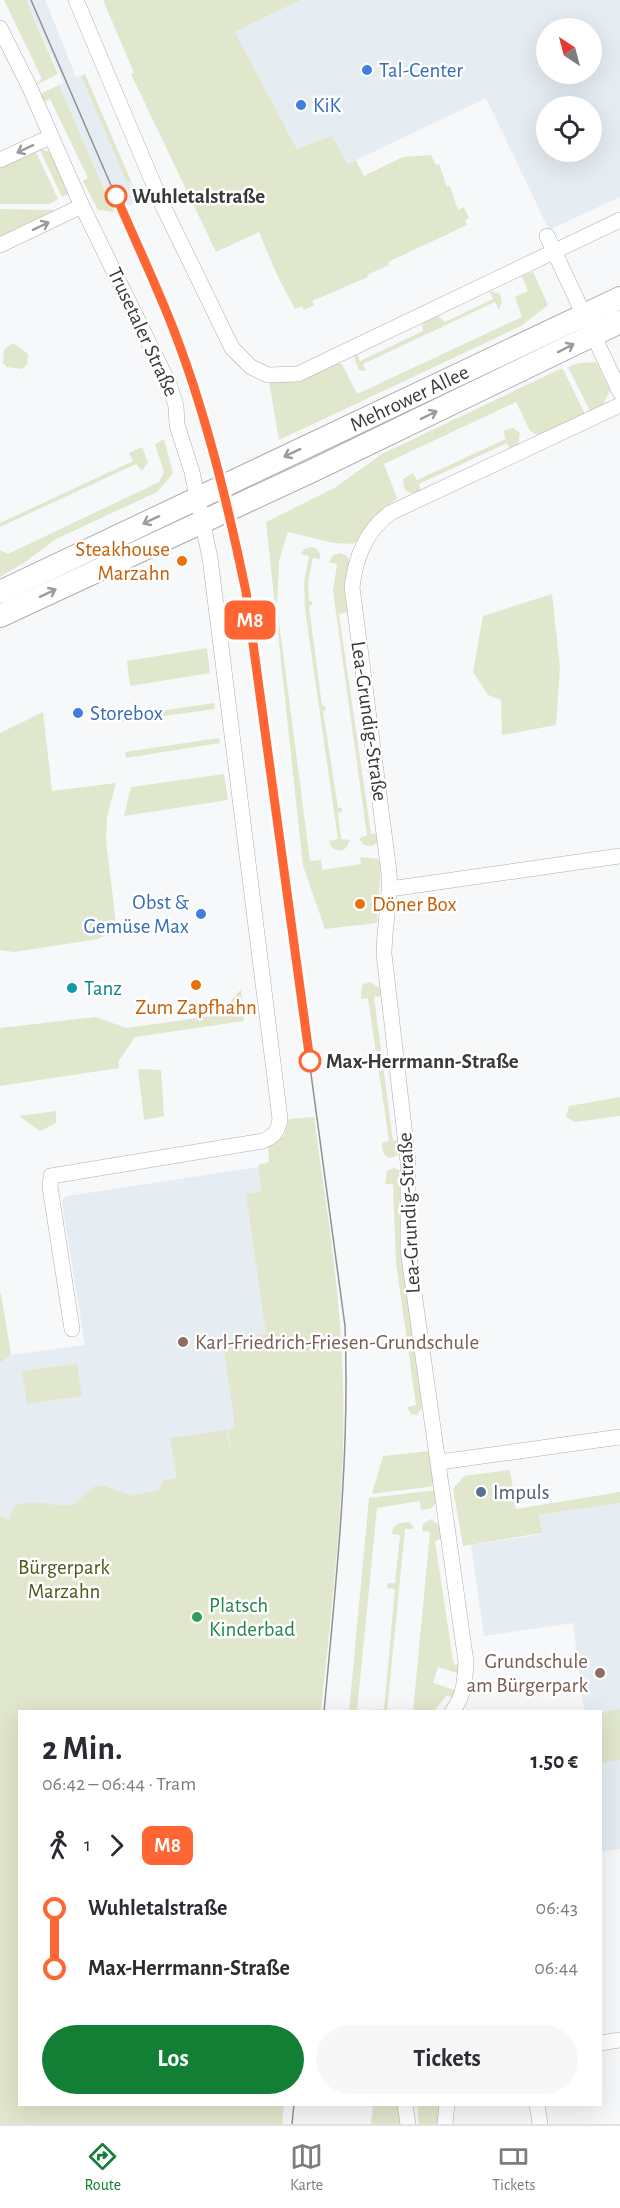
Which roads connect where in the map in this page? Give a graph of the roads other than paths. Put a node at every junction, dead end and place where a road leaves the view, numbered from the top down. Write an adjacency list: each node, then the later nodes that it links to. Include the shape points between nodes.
1 (76, 0): 9 (street, via 162,204 232,348 251,368 268,375 298,374)
2 (0, 28): 3 (street, Trusetaler Straße)
3 (50, 137): 4 (street, one-way to 4); 5 (street, Trusetaler Straße)
4 (0, 160)
5 (82, 206): 8 (street, one-way to 5); 15 (street, Trusetaler Straße, via 170,386)
6 (620, 220): 9 (street)
7 (547, 236): 9 (street)
8 (0, 245)
9 (554, 252): 12 (street)
10 (620, 298): 12 (main road, Mehrower Allee)
11 (620, 322): 12 (main road, Mehrower Allee)
12 (589, 324): 13 (street); 15 (main road, Mehrower Allee, one-way to 15); 16 (main road, Mehrower Allee, one-way to 12, via 314,470)
13 (620, 392)
14 (620, 405): 20 (street, Lea-Grundig-Straße, via 390,513 370,531 353,578 353,599)
15 (198, 498): 16 (street); 17 (main road, Mehrower Allee, one-way to 17)
16 (203, 521): 18 (main road, Mehrower Allee, one-way to 16); 21 (street, via 216,598 280,1119 273,1137 263,1141 51,1176)
17 (0, 592)
18 (0, 616)
19 (620, 856): 20 (street)
20 (390, 889): 23 (street, Lea-Grundig-Straße, via 384,954 408,1162 408,1250)
21 (72, 1329)
22 (620, 1437): 23 (street)
23 (440, 1462): 24 (street, Lea-Grundig-Straße, via 466,1662 466,1682)
24 (454, 1710)
25 (620, 2040): 26 (street)
26 (602, 2043)
27 (405, 2106): 30 (street)
28 (447, 2106): 31 (street)
29 (537, 2106): 32 (street)
30 (408, 2124)
31 (445, 2124)
32 (540, 2124)

